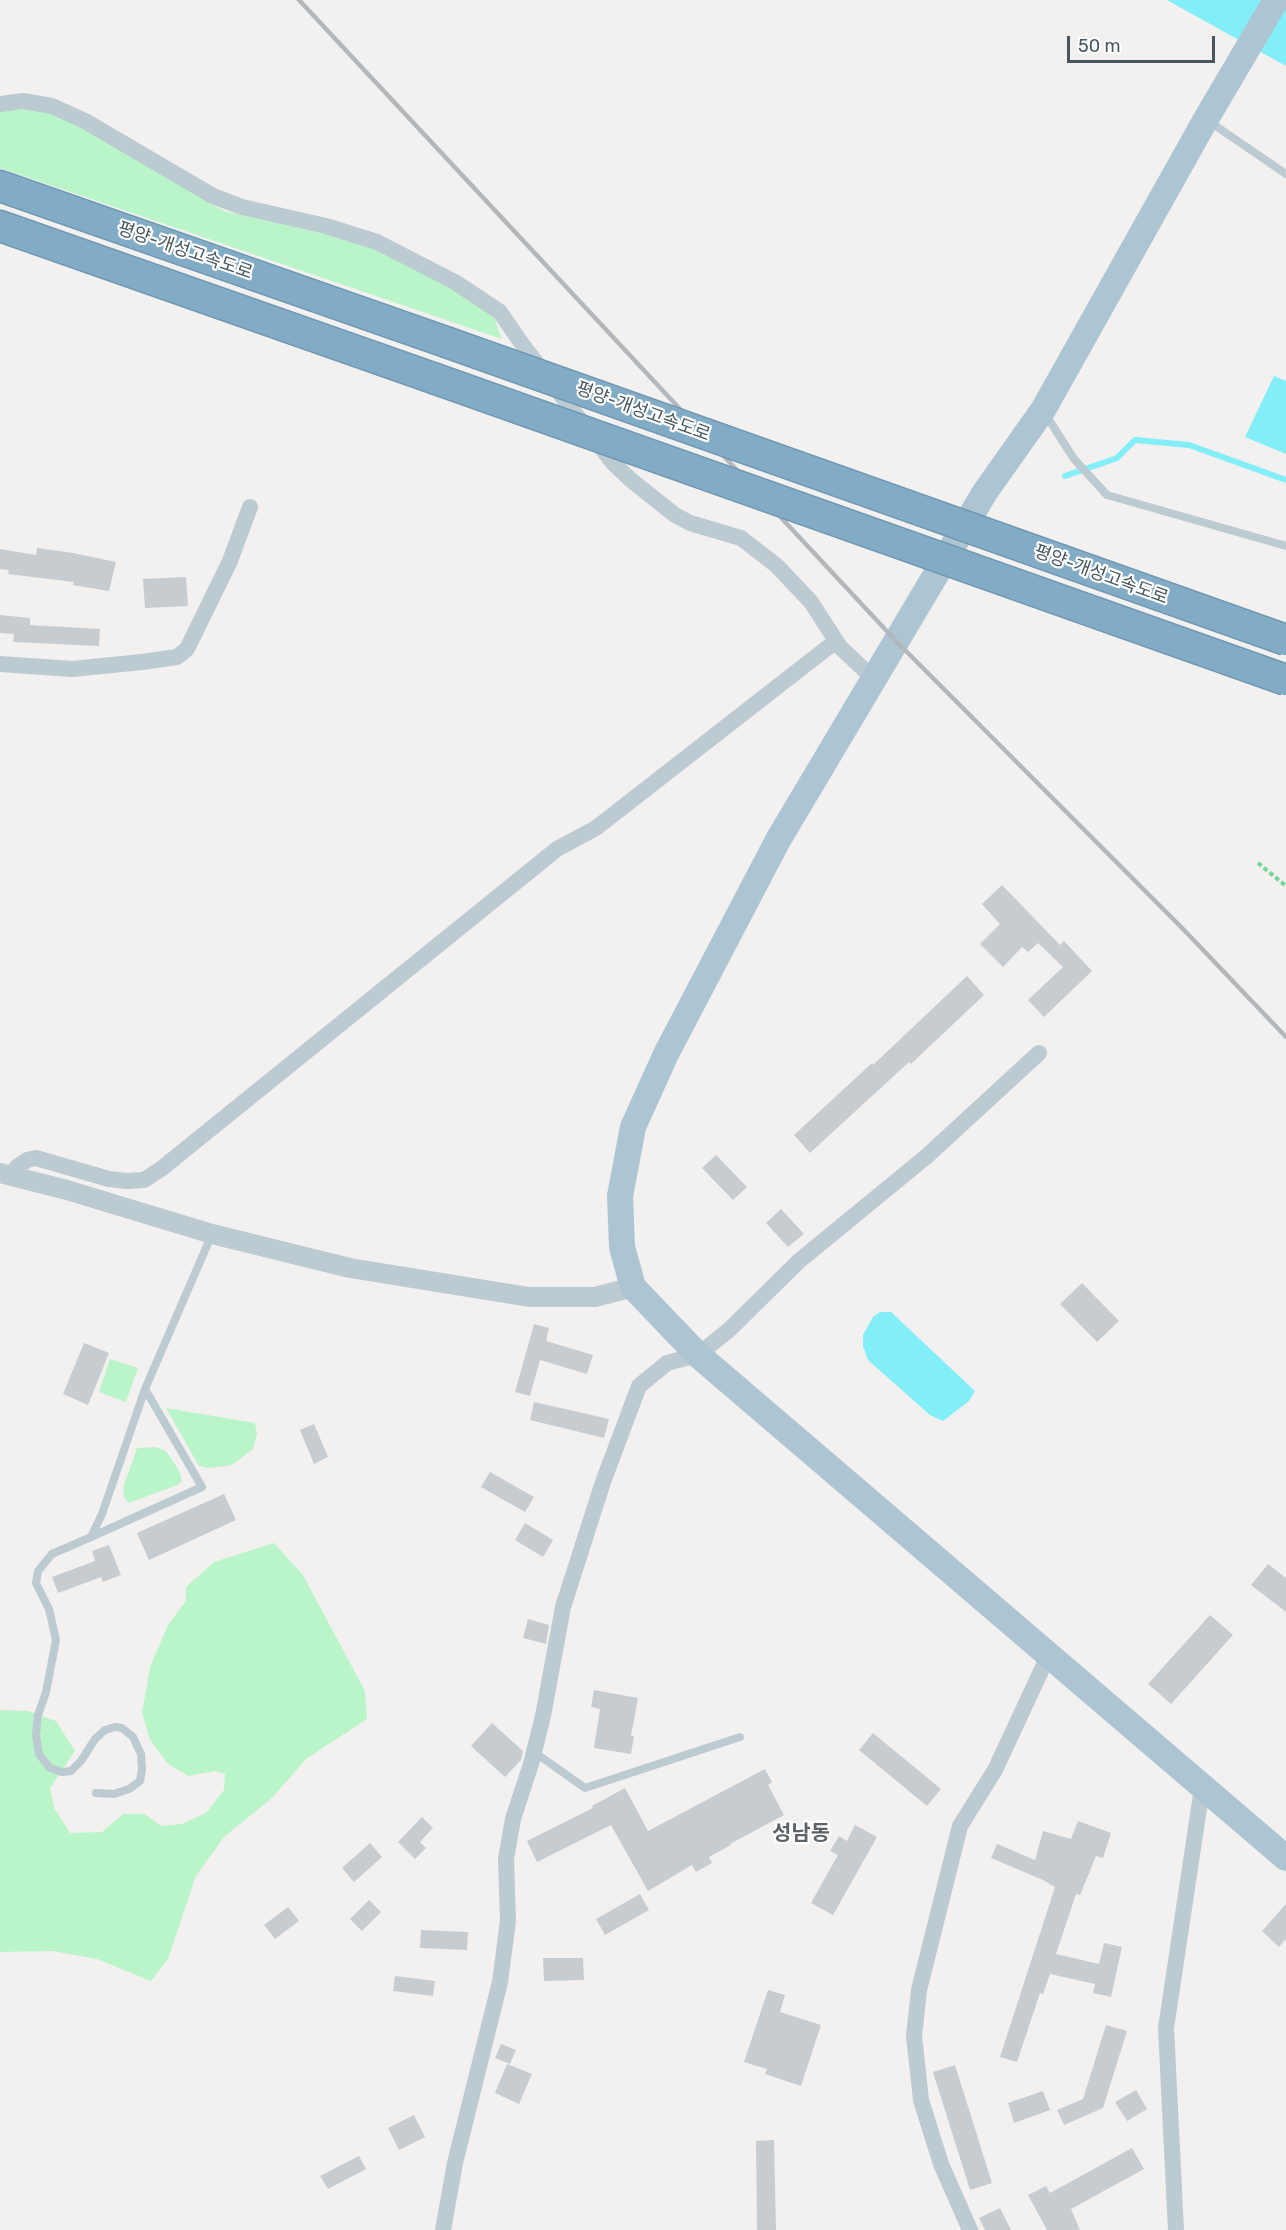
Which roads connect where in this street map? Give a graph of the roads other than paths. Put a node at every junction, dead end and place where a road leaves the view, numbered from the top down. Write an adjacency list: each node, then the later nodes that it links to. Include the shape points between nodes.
1 (1276, 0): 3 (main road)
2 (0, 104): 11 (street, via 23,101 52,106 85,121 213,196 377,242 455,282 500,312 613,463 631,480 675,515 741,538 777,566 811,602)
3 (1206, 119): 4 (lane); 7 (main road)
4 (1286, 174)
5 (0, 186): 10 (highway, 평양-개성고속도로, bridge)
6 (0, 226): 14 (highway, 평양-개성고속도로, bridge)
7 (1043, 410): 9 (lane, via 1074,459 1107,495); 13 (main road, via 985,492)
8 (250, 507): 12 (street, via 230,561 187,649 177,657 72,669)
9 (1286, 546)
10 (1286, 640)
11 (836, 641): 13 (street); 16 (street, via 596,828 557,849 144,1180 109,1179 36,1158)
12 (0, 664)
13 (874, 679): 18 (main road, via 778,840 666,1054 633,1127 620,1197 622,1247)
14 (1286, 680)
15 (1039, 1053): 19 (street, via 927,1156 799,1261)
16 (5, 1175): 17 (street)
17 (212, 1234): 18 (street, via 350,1268 529,1298 595,1297); 20 (lane)
18 (633, 1287): 19 (main road)
19 (698, 1355): 22 (main road); 24 (street, via 667,1363 639,1386 563,1607)
20 (145, 1389): 21 (lane); 21 (lane, via 202,1487)
21 (91, 1537): 26 (lane, via 52,1554 38,1571 36,1583 49,1609 56,1640 36,1736 39,1754 50,1768 62,1772 71,1771 105,1730 122,1728 133,1737 141,1754 140,1780 114,1794)
22 (1048, 1656): 25 (main road); 29 (street, via 995,1770 960,1826 919,1990 914,2036 921,2100 941,2164)
23 (740, 1737): 24 (lane, via 585,1788)
24 (534, 1752): 28 (street, via 513,1819 506,1859 508,1922 500,1982 455,2163)
25 (1202, 1788): 27 (main road); 30 (street, via 1166,2028)
26 (96, 1793)
27 (1286, 1858)
28 (444, 2230)
29 (970, 2230)
30 (1176, 2230)

